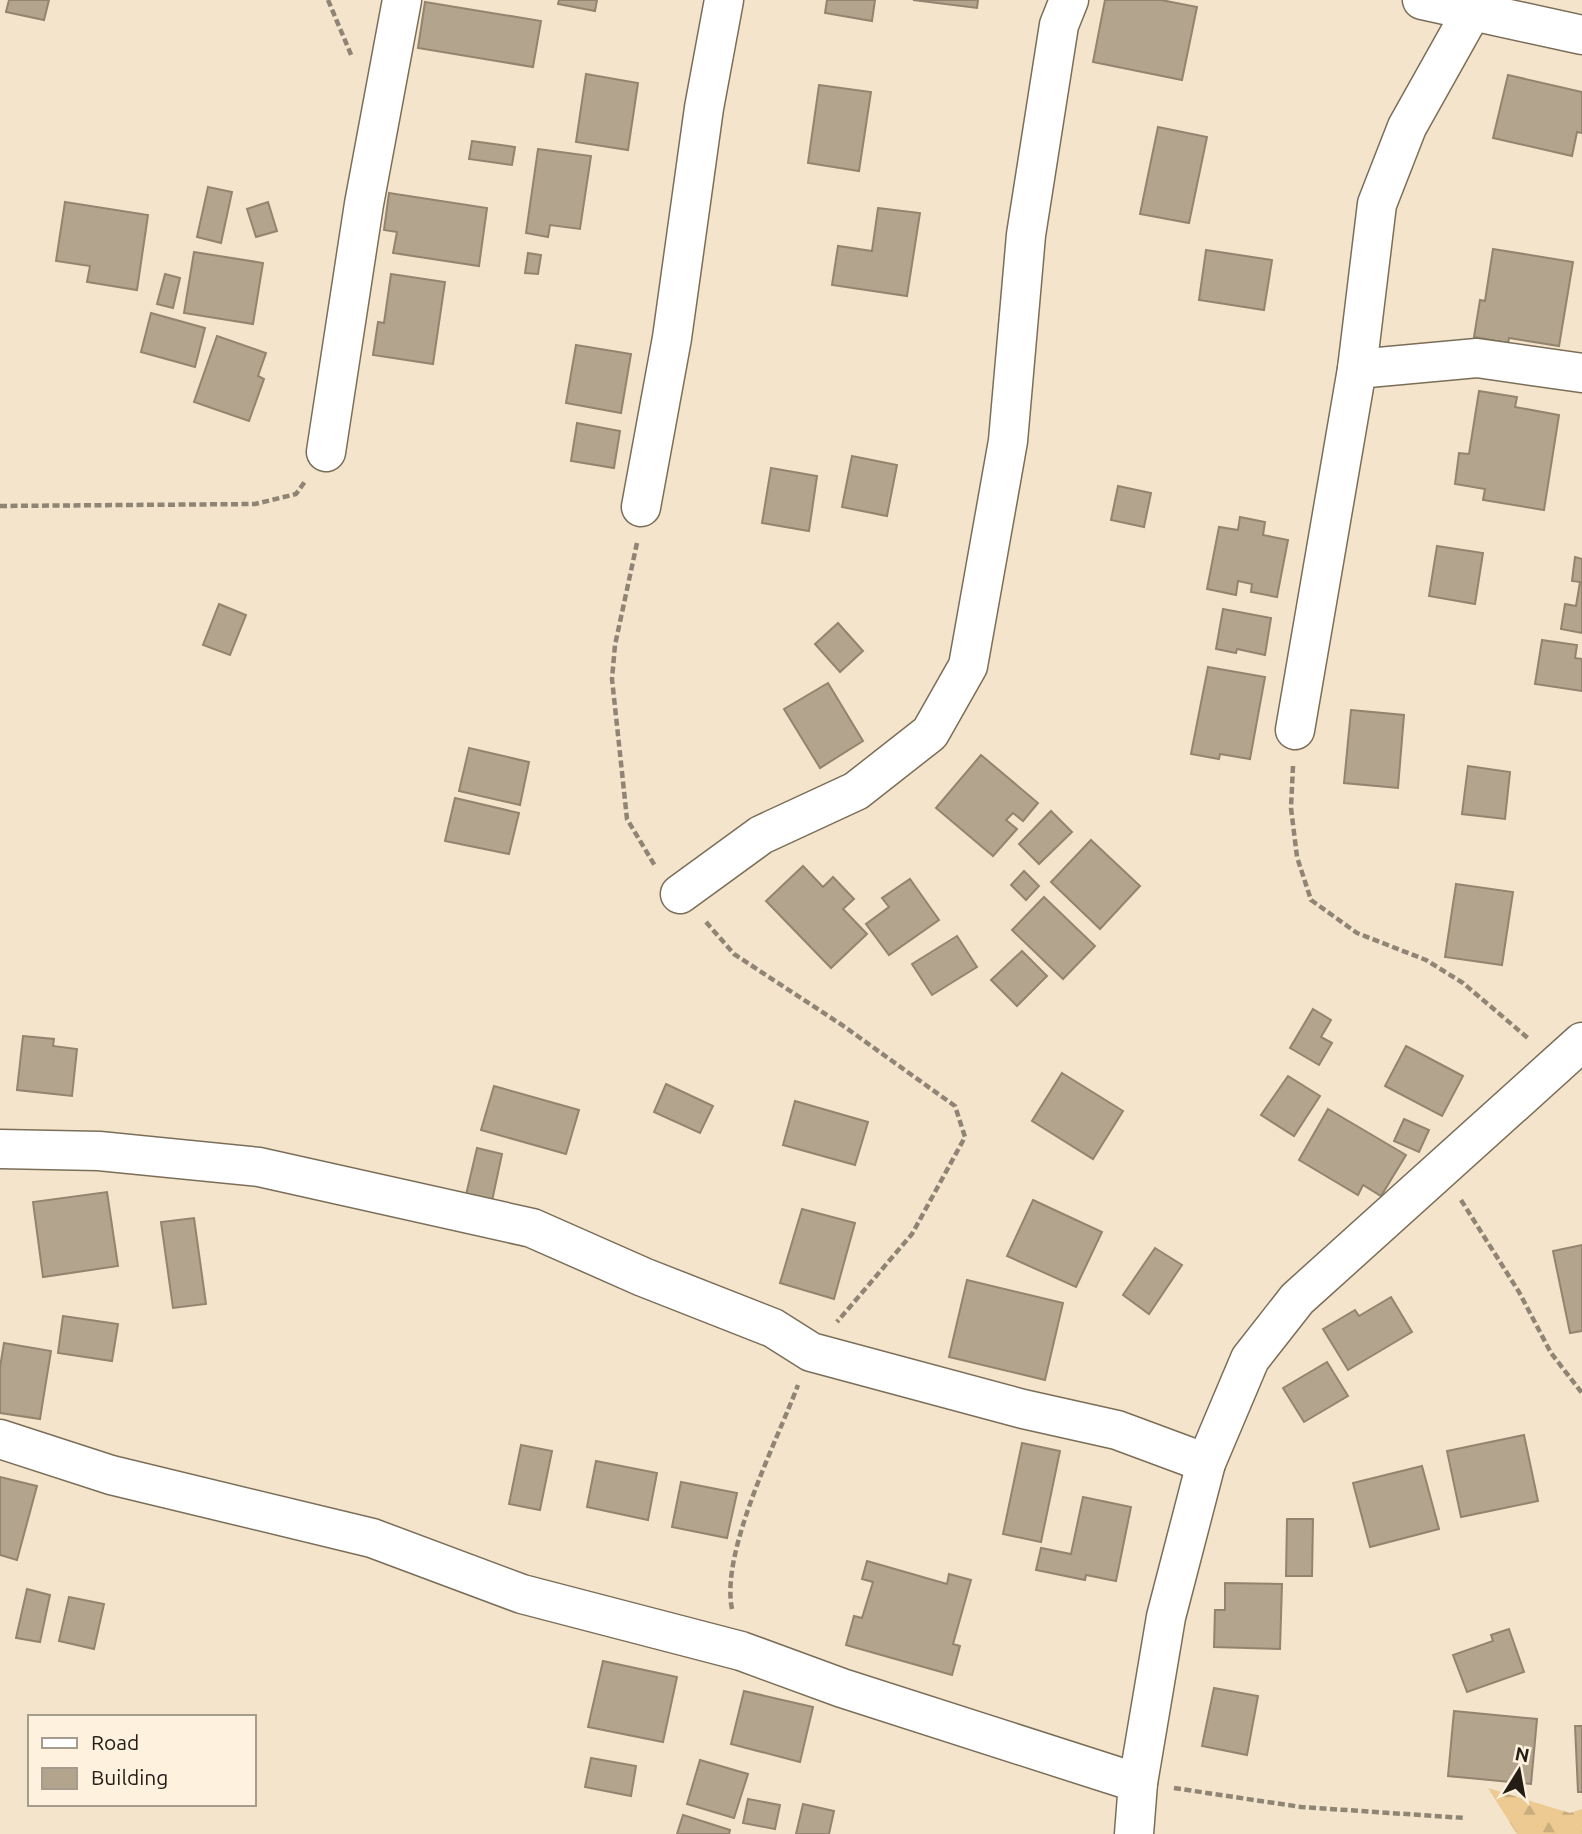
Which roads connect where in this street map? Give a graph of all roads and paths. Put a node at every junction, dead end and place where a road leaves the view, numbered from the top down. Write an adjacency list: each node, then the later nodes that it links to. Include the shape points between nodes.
1 (402, 0): 9 (street, via 364,204)
2 (724, 0): 11 (street)
3 (1069, 0): 13 (street, via 1059,25 1026,235 1009,441 968,666 930,733 856,791 761,835)
4 (1422, 0): 5 (street)
5 (1472, 11): 6 (street); 7 (street, via 1407,127 1377,204)
6 (1582, 35)
7 (1357, 369): 8 (street, via 1477,358); 12 (street)
8 (1582, 373)
9 (326, 452): 10 (path, via 296,494 255,504)
10 (0, 506)
11 (641, 507): 13 (path, via 612,679 621,780 627,819 654,865)
12 (1295, 730): 14 (path, via 1291,808 1297,857 1311,900 1357,933 1426,960)
13 (680, 894): 17 (path, via 734,954 955,1106 965,1138 912,1234)
14 (1570, 1054): 16 (street)
15 (0, 1149): 17 (street, via 99,1151 259,1167 532,1228 773,1328)
16 (1438, 1173): 18 (path, via 1471,1212 1551,1353); 20 (street, via 1297,1299 1250,1359)
17 (811, 1352): 20 (street, via 1117,1430); 21 (path, via 737,1543 729,1593)
18 (1582, 1393)
19 (0, 1439): 21 (street, via 111,1475 372,1538 522,1594)
20 (1206, 1464): 22 (street, via 1166,1617)
21 (740, 1651): 22 (street)
22 (1138, 1783): 23 (path, via 1301,1807); 24 (street)
23 (1465, 1818)
24 (1134, 1834)

